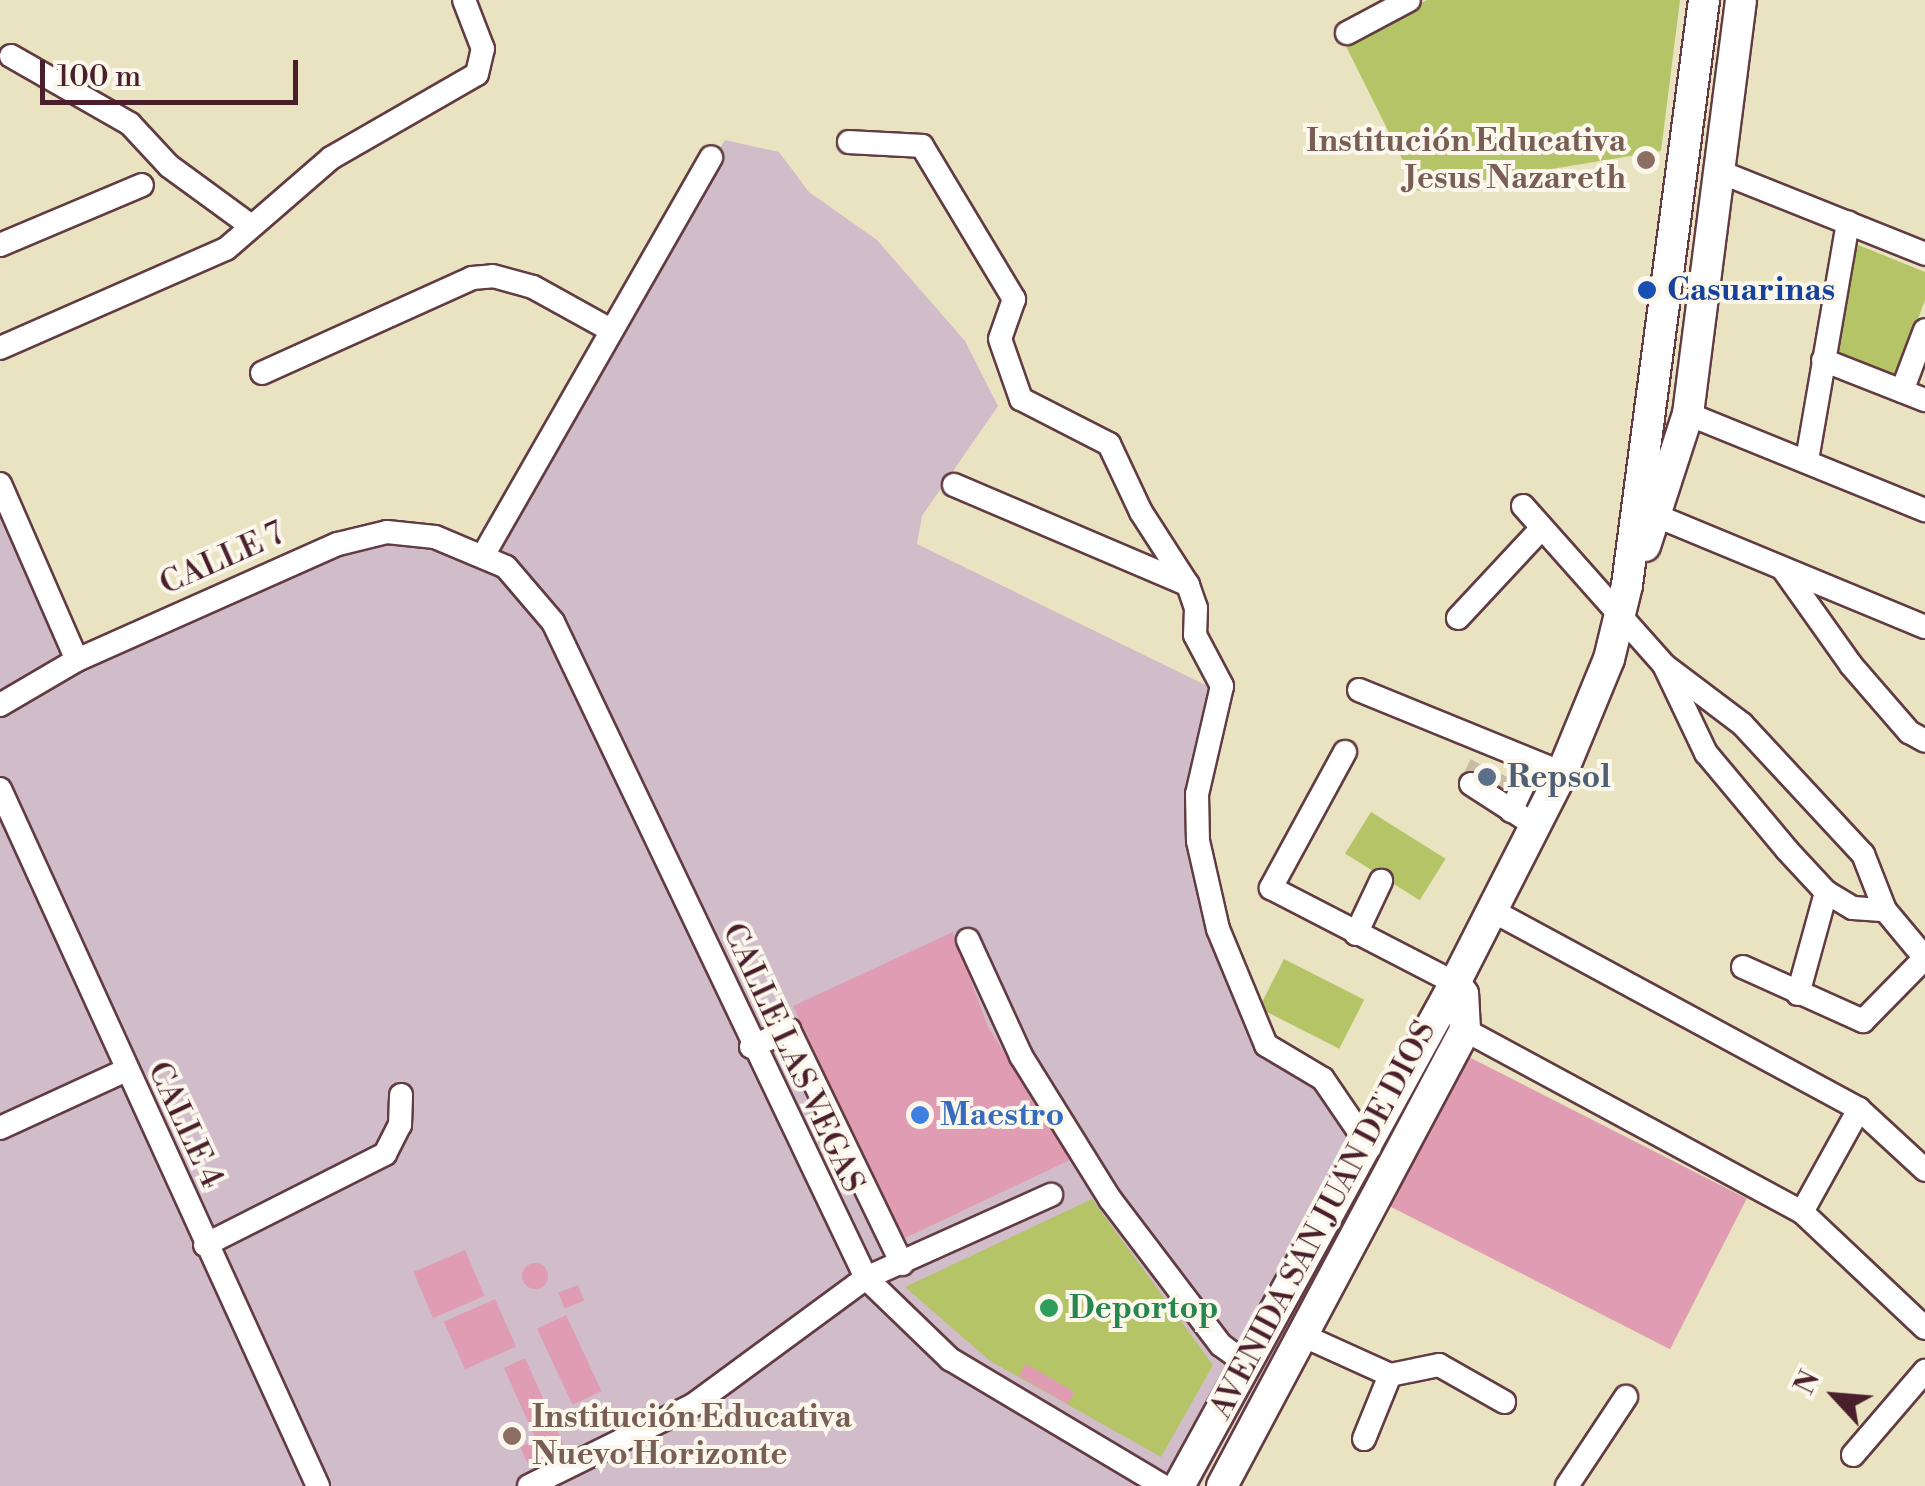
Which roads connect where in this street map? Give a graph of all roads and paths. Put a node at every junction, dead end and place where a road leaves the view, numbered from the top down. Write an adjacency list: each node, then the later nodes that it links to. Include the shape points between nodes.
1 (464, 0): 12 (street, via 483,49 476,74 331,158)
2 (1409, 0): 5 (street)
3 (1704, 0): 32 (main road, AVENIDA SAN JUAN DE DIOS)
4 (1741, 0): 9 (main road, AVENIDA SAN JUAN DE DIOS)
5 (1347, 33)
6 (11, 56): 12 (street, via 130,124 169,166)
7 (849, 142): 33 (street, via 922,146 1014,299 1000,339 1021,399 1109,444 1141,512)
8 (710, 157): 15 (street)
9 (1718, 171): 11 (street); 22 (main road, AVENIDA SAN JUAN DE DIOS)
10 (142, 185): 13 (street)
11 (1848, 223): 14 (street); 18 (street)
12 (251, 226): 17 (street, via 226,248)
13 (0, 245)
14 (1925, 254)
15 (612, 330): 19 (street, via 512,280 472,278); 30 (street)
16 (1925, 330): 20 (street)
17 (0, 348)
18 (1823, 360): 20 (street); 23 (street)
19 (262, 373)
20 (1902, 391): 21 (street)
21 (1925, 400)
22 (1688, 414): 23 (street); 28 (main road, AVENIDA SAN JUAN DE DIOS)
23 (1807, 460): 27 (street)
24 (0, 484): 37 (street)
25 (954, 485): 33 (street)
26 (1522, 506): 29 (street)
27 (1925, 510)
28 (1657, 516): 31 (street); 32 (main road, AVENIDA SAN JUAN DE DIOS)
29 (1542, 528): 34 (street); 35 (street)
30 (484, 554): 37 (street, CALLE 7, via 435,537 386,532 338,544); 58 (street, CALLE LAS VEGAS, via 524,583 554,622)
31 (1785, 572): 36 (street); 41 (street, via 1852,665 1909,732)
32 (1628, 585): 34 (main road, AVENIDA SAN JUAN DE DIOS)
33 (1188, 586): 63 (street, via 1195,634 1222,686 1197,794 1198,841 1218,929 1266,1045 1322,1079)
34 (1621, 617): 38 (street); 43 (main road, AVENIDA SAN JUAN DE DIOS)
35 (1458, 618)
36 (1925, 627)
37 (78, 660): 40 (street, CALLE 7)
38 (1664, 666): 48 (street, via 1706,753); 49 (street, via 1742,724 1782,765 1862,854)
39 (1359, 690): 43 (street, via 1496,756)
40 (0, 704)
41 (1925, 740)
42 (1345, 752): 51 (street, via 1271,888)
43 (1548, 767): 46 (main road, AVENIDA SAN JUAN DE DIOS)
44 (0, 789): 59 (street, CALLE 4)
45 (1484, 792): 46 (street)
46 (1523, 819): 50 (main road, AVENIDA SAN JUAN DE DIOS)
47 (1381, 881): 51 (street)
48 (1826, 892): 49 (street, via 1853,908); 56 (street)
49 (1886, 910): 53 (street)
50 (1493, 911): 55 (main road, AVENIDA SAN JUAN DE DIOS); 61 (street)
51 (1356, 934): 55 (street)
52 (968, 940): 72 (street, via 1021,1056 1110,1198 1221,1345)
53 (1925, 958): 56 (street, via 1863,1021)
54 (1743, 967): 56 (street)
55 (1456, 983): 57 (main road, AVENIDA SAN JUAN DE DIOS); 63 (main road, AVENIDA SAN JUAN DE DIOS)
56 (1798, 994)
57 (1465, 1030): 66 (street); 71 (main road, AVENIDA SAN JUAN DE DIOS)
58 (752, 1047): 68 (street, via 789,1030); 69 (street, CALLE LAS VEGAS)
59 (124, 1071): 62 (street); 67 (street, CALLE 4)
60 (402, 1096): 67 (street, via 400,1125 385,1154)
61 (1859, 1109): 64 (street); 66 (street)
62 (0, 1128)
63 (1370, 1148): 72 (main road, AVENIDA SAN JUAN DE DIOS)
64 (1925, 1170)
65 (1050, 1195): 68 (street)
66 (1802, 1212): 70 (street)
67 (205, 1245): 79 (street, CALLE 4)
68 (902, 1264): 69 (street)
69 (866, 1278): 80 (street, via 693,1405); 81 (street, CALLE LAS VEGAS, via 950,1359)
70 (1925, 1328)
71 (1304, 1336): 74 (street); 83 (main road, AVENIDA SAN JUAN DE DIOS)
72 (1247, 1364): 82 (main road, AVENIDA SAN JUAN DE DIOS)
73 (1925, 1372): 78 (street)
74 (1390, 1375): 76 (street, via 1439,1364); 77 (street)
75 (1626, 1398): 84 (street)
76 (1504, 1402)
77 (1364, 1440)
78 (1853, 1454)
79 (318, 1486)
80 (529, 1486)
81 (1163, 1486)
82 (1180, 1486)
83 (1222, 1486)
84 (1567, 1486)

